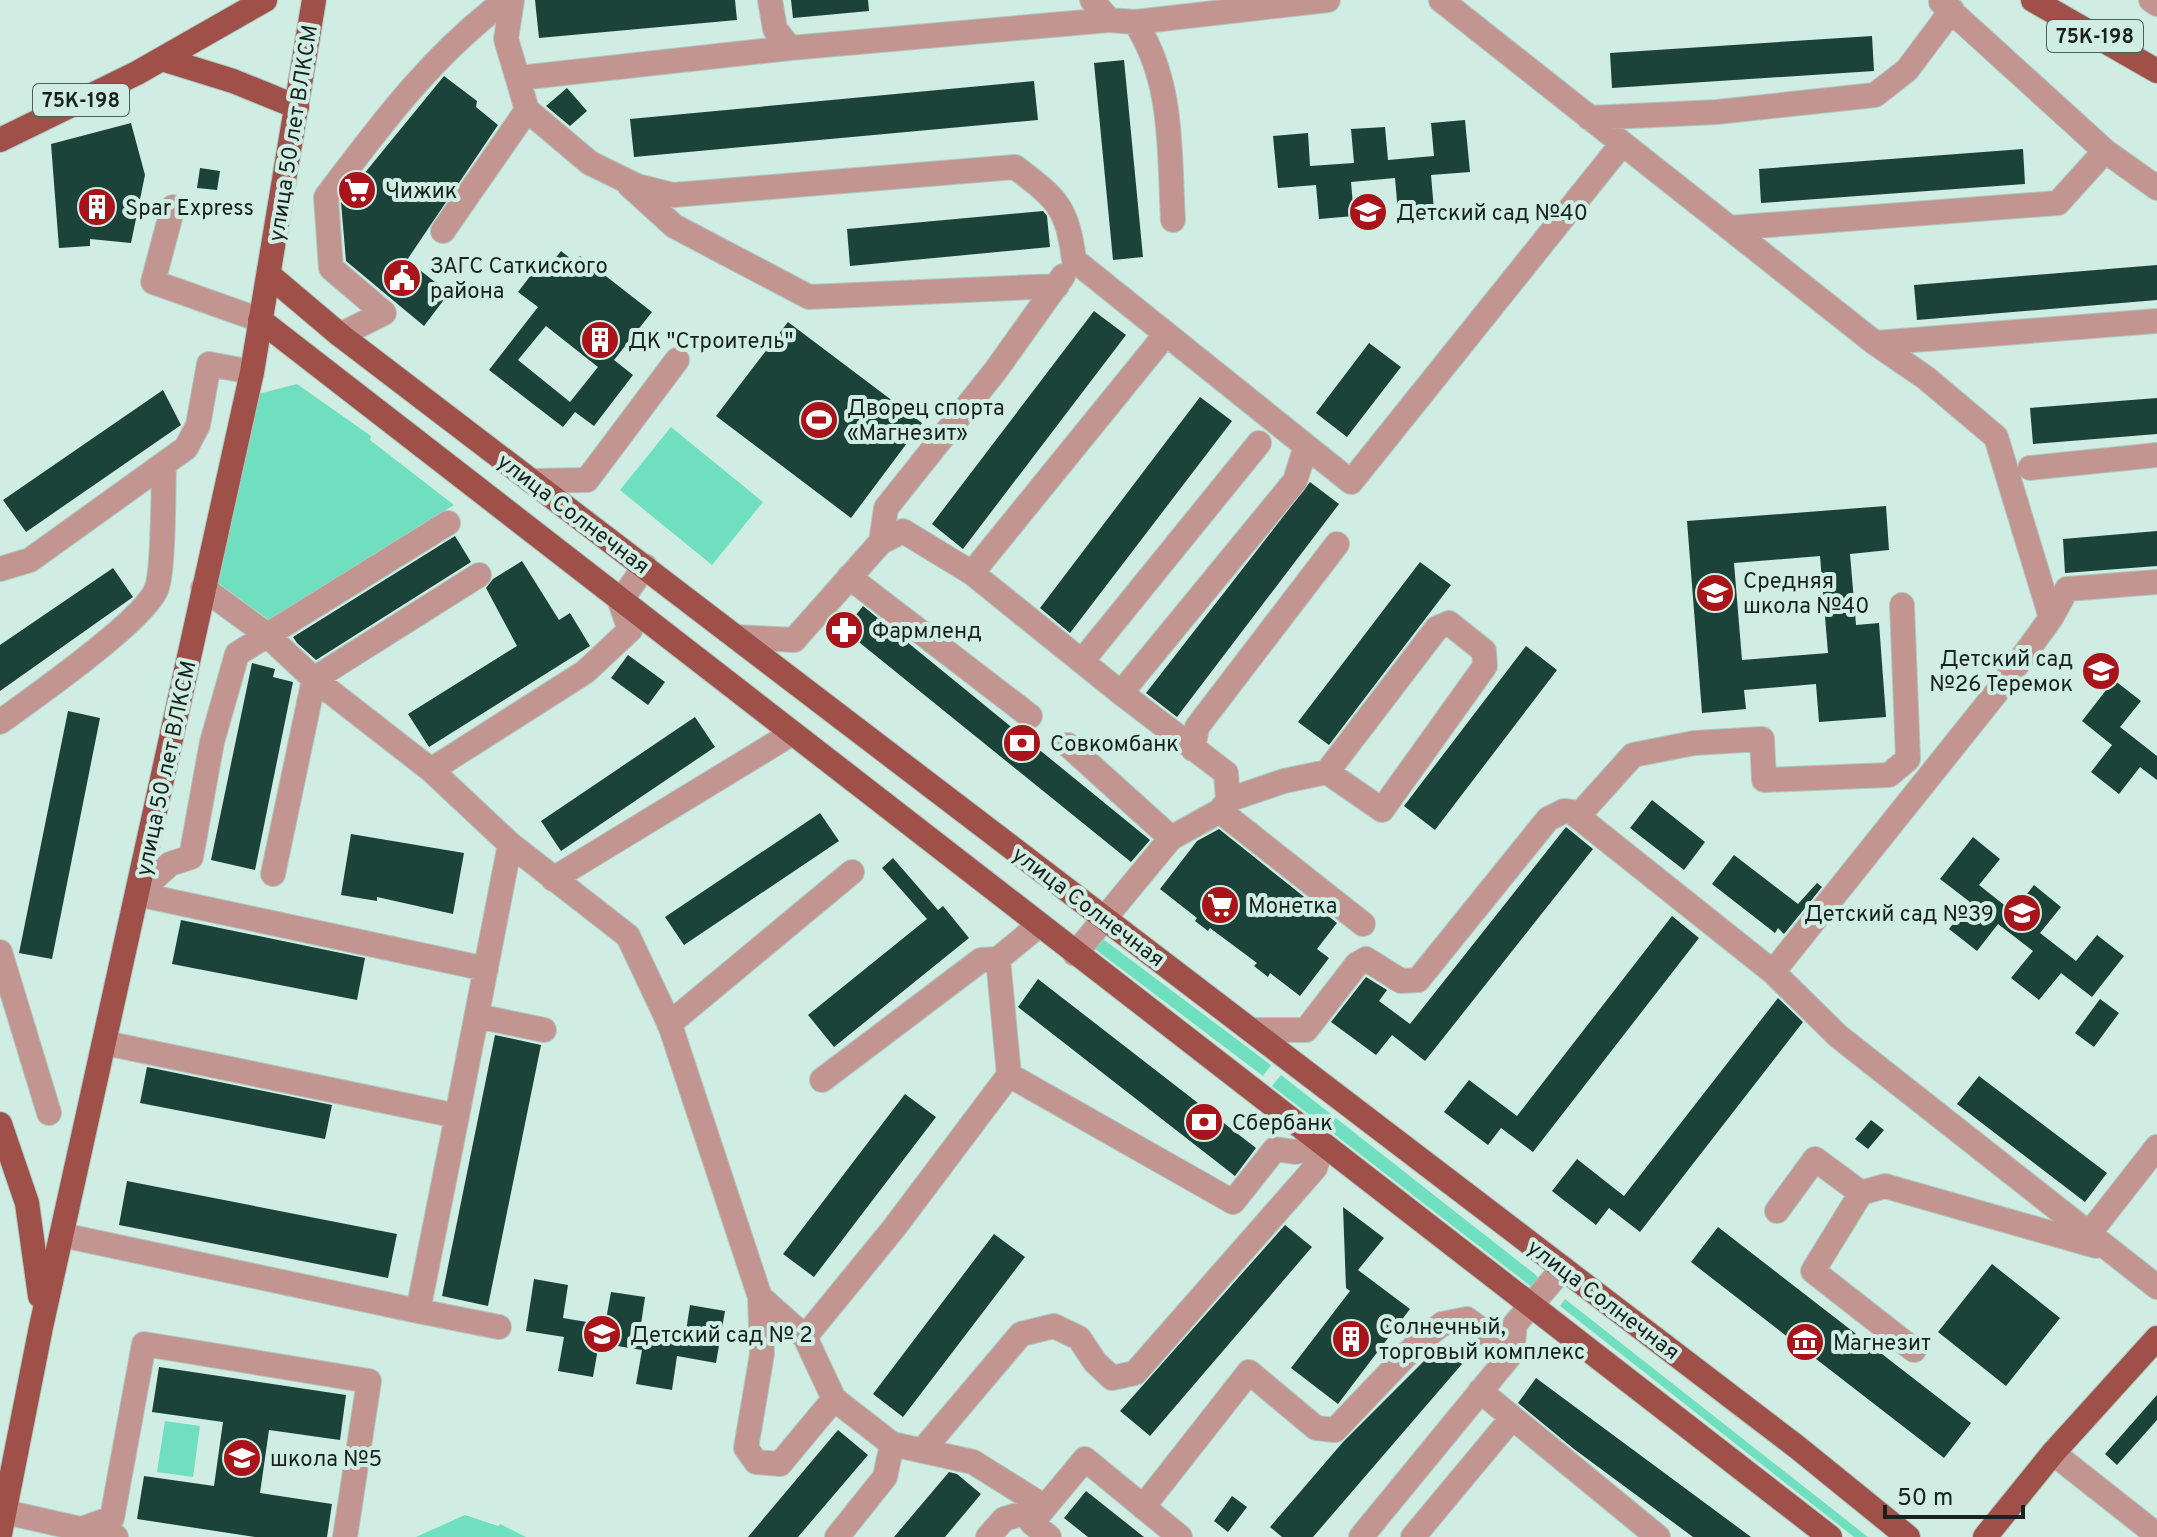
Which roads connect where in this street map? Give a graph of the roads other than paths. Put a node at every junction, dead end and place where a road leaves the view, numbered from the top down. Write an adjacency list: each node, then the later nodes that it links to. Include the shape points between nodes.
1 (265, 0): 15 (main road, 75К-198)
2 (314, 0): 18 (main road, улица 50 лет ВЛКСМ)
3 (509, 0): 17 (street, via 506,39); 36 (street, via 478,21 402,96 326,197 331,268 384,313)
4 (770, 0): 14 (street, via 775,29)
5 (1092, 0): 12 (street)
6 (1328, 0): 13 (street)
7 (1441, 0): 20 (street)
8 (2033, 0): 16 (main road, 75К-198)
9 (2151, 0): 10 (street)
10 (2157, 4)
11 (1945, 5): 20 (street, via 1907,70 1875,95 1717,112); 23 (street)
12 (1109, 20): 13 (street); 14 (street)
13 (1135, 22): 27 (street, via 1153,50 1166,92)
14 (790, 48): 17 (street)
15 (162, 59): 18 (main road); 21 (main road, 75К-198)
16 (2157, 71)
17 (519, 78): 19 (street)
18 (297, 107): 31 (main road, улица 50 лет ВЛКСМ)
19 (527, 110): 24 (street, via 590,163); 29 (street)
20 (1589, 118): 22 (street)
21 (0, 140)
22 (1622, 144): 28 (street); 41 (street, via 1351,482)
23 (2105, 151): 25 (street); 28 (street, via 2058,203)
24 (623, 179): 30 (street, via 673,195 1015,167 1048,192 1069,222); 32 (street, via 674,226 809,297)
25 (2157, 188)
26 (173, 207): 33 (street, via 153,282)
27 (1173, 220)
28 (1729, 228): 37 (street)
29 (443, 231)
30 (1074, 260): 32 (street); 35 (street)
31 (269, 275): 33 (main road, улица 50 лет ВЛКСМ); 36 (main road, улица Солнечная)
32 (1057, 286): 47 (street, via 886,508)
33 (260, 320): 39 (main road, улица 50 лет ВЛКСМ); 58 (main road, улица Солнечная)
34 (2157, 321): 37 (street)
35 (1166, 334): 41 (street); 52 (street)
36 (340, 335): 45 (main road, улица Солнечная)
37 (1875, 343): 60 (street, via 1996,437)
38 (677, 360): 45 (street, via 587,480)
39 (252, 372): 43 (street, via 209,364 198,425 186,448); 57 (main road, улица 50 лет ВЛКСМ)
40 (1259, 443): 63 (street)
41 (1306, 446): 65 (street, via 1295,481)
42 (2157, 455): 44 (street)
43 (164, 466): 49 (street); 67 (street, via 156,590 130,620)
44 (2030, 468)
45 (531, 481): 50 (main road, улица Солнечная)
46 (448, 523): 61 (street)
47 (881, 542): 52 (street, via 903,531); 55 (street)
48 (1337, 544): 70 (street, via 1197,727)
49 (30, 560): 51 (street); 54 (street)
50 (645, 566): 58 (street); 62 (main road, улица Солнечная)
51 (0, 569)
52 (972, 573): 63 (street)
53 (479, 575): 64 (street)
54 (0, 577)
55 (849, 577): 62 (street, via 794,640); 66 (street)
56 (2157, 582): 60 (street, via 2067,589)
57 (203, 588): 61 (street); 80 (main road, улица 50 лет ВЛКСМ)
58 (620, 602): 68 (main road, улица Солнечная); 71 (street, via 630,630 585,672)
59 (1902, 605): 74 (street, via 1908,759 1889,775 1764,780 1762,739 1694,743 1633,755)
60 (2051, 618): 88 (street)
61 (266, 634): 64 (street); 80 (street, via 237,654 191,857 170,864)
62 (736, 637): 81 (main road, улица Солнечная)
63 (1083, 660): 65 (street)
64 (314, 679): 71 (street); 78 (street)
65 (1121, 693): 70 (street)
66 (1030, 716)
67 (0, 722)
68 (791, 734): 79 (street); 83 (main road, улица Солнечная)
69 (1068, 745): 75 (street)
70 (1193, 749): 73 (street, via 1226,773)
71 (431, 770): 76 (street)
72 (1327, 772): 72 (street, via 1382,810 1485,666 1484,651 1449,623 1437,628); 73 (street, via 1284,781)
73 (1224, 805): 75 (street); 82 (street)
74 (1579, 815): 88 (street); 92 (street, via 1564,811 1548,819 1418,980 1401,981 1366,959 1306,1030)
75 (1171, 838): 81 (street)
76 (510, 844): 79 (street); 87 (street)
77 (852, 872): 90 (street)
78 (273, 874)
79 (553, 879): 90 (street, via 628,936)
80 (137, 894): 87 (street); 93 (main road, улица 50 лет ВЛКСМ)
81 (1104, 917): 85 (street); 92 (main road, улица Солнечная)
82 (1363, 924)
83 (1038, 926): 85 (main road, улица Солнечная); 86 (street)
84 (0, 952): 96 (street)
85 (1075, 954): 99 (main road, улица Солнечная)
86 (998, 959): 94 (street); 95 (street, via 981,960)
87 (486, 969): 89 (street)
88 (1773, 972): 104 (street, via 1838,1036)
89 (477, 1016): 91 (street); 97 (street)
90 (669, 1024): 108 (street)
91 (544, 1030)
92 (1251, 1030): 106 (main road, улица Солнечная)
93 (105, 1043): 97 (street); 103 (main road, улица 50 лет ВЛКСМ)
94 (1009, 1075): 99 (street, via 1233,1202 1275,1149 1295,1152); 113 (street)
95 (822, 1080)
96 (49, 1113)
97 (457, 1116): 110 (street)
98 (0, 1124): 111 (main road, via 27,1203 40,1282)
99 (1323, 1145): 109 (main road, улица Солнечная); 121 (street, via 1315,1168 1135,1373 1112,1378 1079,1338 1054,1326 1021,1334)
100 (2157, 1147): 104 (street)
101 (1861, 1193): 102 (street, via 1815,1159); 105 (street, via 1885,1186); 115 (street, via 1813,1271)
102 (1777, 1211)
103 (62, 1235): 110 (street); 111 (main road, улица 50 лет ВЛКСМ)
104 (2088, 1235): 105 (street)
105 (2110, 1250): 107 (street)
106 (1563, 1268): 109 (street); 138 (main road, улица Солнечная)
107 (2157, 1287)
108 (760, 1297): 113 (street); 118 (street, via 762,1354 746,1448 756,1462 780,1464)
109 (1532, 1307): 116 (street, via 1515,1324); 128 (main road, улица Солнечная)
110 (418, 1311): 112 (street)
111 (41, 1327): 125 (main road, улица 50 лет ВЛКСМ)
112 (499, 1327)
113 (805, 1337): 118 (street)
114 (2157, 1338): 122 (main road)
115 (1914, 1350)
116 (1512, 1353): 117 (street); 124 (street, via 1467,1319 1442,1324 1335,1430 1316,1428 1249,1372)
117 (1480, 1391): 119 (street); 135 (street)
118 (834, 1399): 120 (street)
119 (1512, 1418): 136 (street); 137 (street)
120 (892, 1444): 121 (street); 131 (street, via 885,1477)
121 (922, 1451): 123 (street, via 973,1462)
122 (2053, 1453): 127 (street); 139 (main road)
123 (1045, 1507): 124 (street, via 1085,1459); 132 (street, via 1004,1519); 133 (street, via 1032,1523)
124 (1143, 1507): 134 (street)
125 (2, 1523): 126 (street)
126 (79, 1530): 129 (street); 130 (street, via 112,1518 144,1344 369,1381)
127 (2157, 1535)
128 (1826, 1536)
129 (116, 1537)
130 (345, 1537)
131 (837, 1537)
132 (988, 1537)
133 (1049, 1537)
134 (1180, 1537)
135 (1361, 1537)
136 (1413, 1537)
137 (1658, 1537)
138 (1908, 1537)
139 (1985, 1537)

